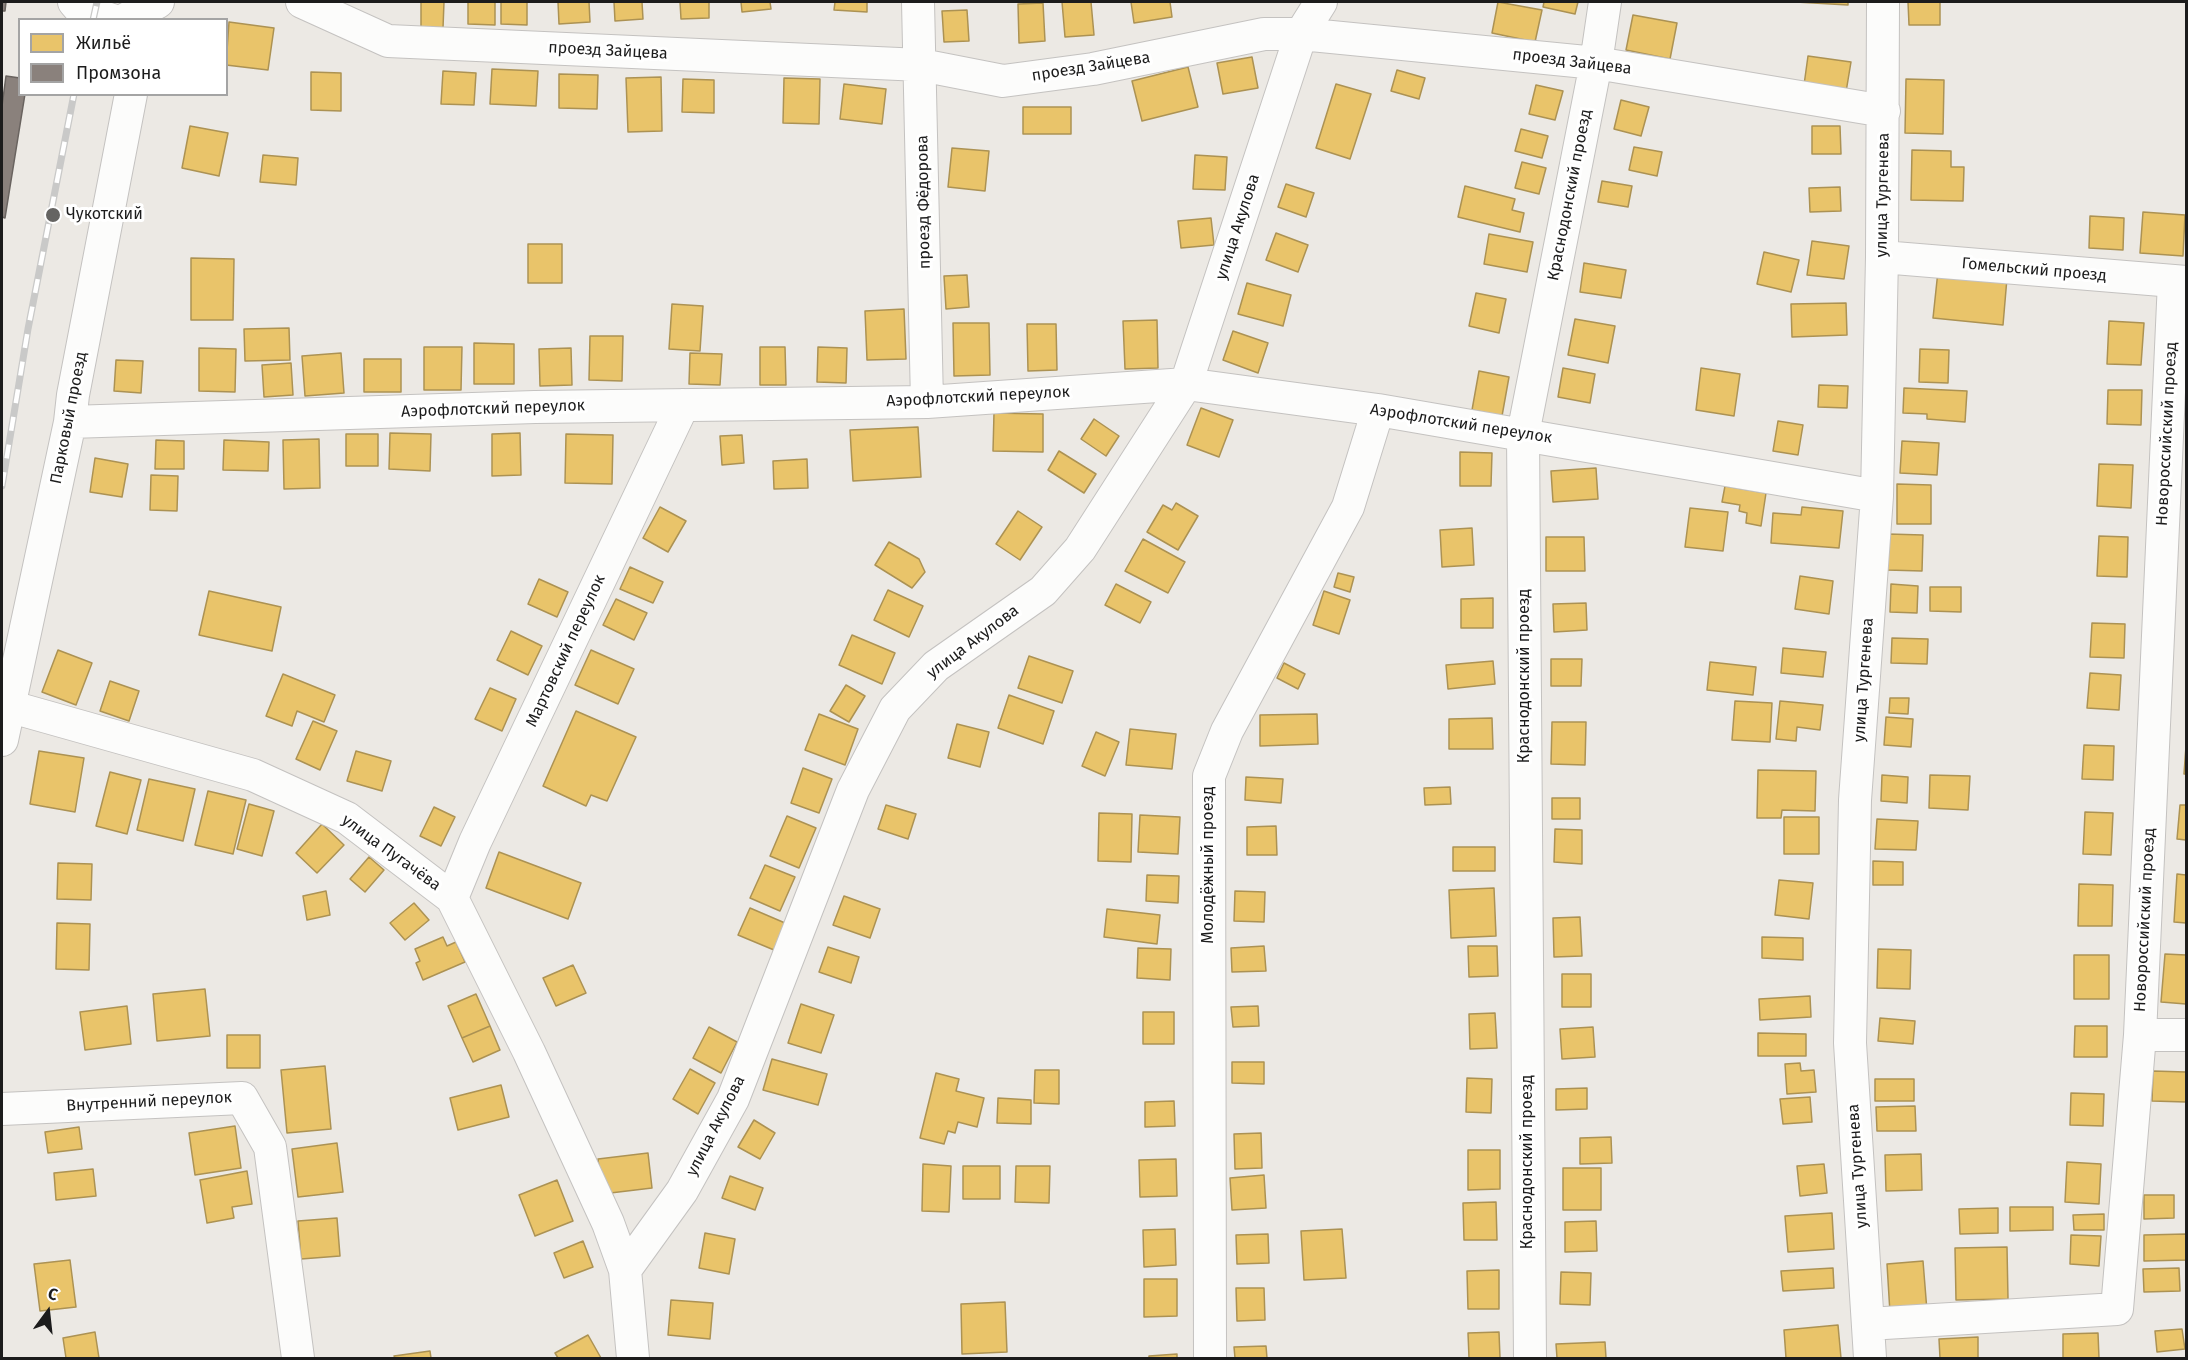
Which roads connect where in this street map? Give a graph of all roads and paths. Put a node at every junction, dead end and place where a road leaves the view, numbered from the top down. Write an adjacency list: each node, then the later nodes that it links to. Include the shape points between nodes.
1 (74, 2): 7 (street, via 80,9)
2 (302, 2): 10 (street, проезд Зайцева, via 388,41)
3 (918, 2): 10 (street, проезд Фёдорова)
4 (1321, 2): 8 (street, улица Акулова)
5 (1605, 2): 9 (street, Краснодонский проезд)
6 (1883, 2): 12 (street, улица Тургенева)
7 (106, 18)
8 (1301, 34): 9 (street, проезд Зайцева); 10 (street, проезд Зайцева, via 1264,34 1093,69 1003,81); 15 (street, улица Акулова)
9 (1596, 63): 12 (street, проезд Зайцева); 20 (street, Краснодонский проезд)
10 (921, 65): 16 (street, проезд Фёдорова)
11 (131, 96): 19 (street, Парковый проезд)
12 (1884, 111): 13 (street, улица Тургенева)
13 (1882, 257): 14 (street, Гомельский проезд); 21 (street, улица Тургенева)
14 (2180, 281): 25 (street, Новороссийский проезд)
15 (1186, 384): 16 (street, Аэрофлотский переулок); 18 (street, Аэрофлотский переулок); 28 (street, улица Акулова, via 1080,549 1043,591 936,666 896,708 853,790 733,1099 682,1191)
16 (927, 402): 17 (street, Аэрофлотский переулок)
17 (683, 405): 19 (street, Аэрофлотский переулок); 24 (street, Мартовский переулок)
18 (1378, 410): 20 (street, Аэрофлотский переулок); 32 (street, Молодёжный проезд, via 1348,507 1227,731 1209,776)
19 (70, 422): 22 (street, Парковый проезд)
20 (1523, 434): 21 (street, Аэрофлотский переулок); 33 (street, Краснодонский проезд)
21 (1877, 496): 29 (street, улица Тургенева, via 1856,800 1850,1043)
22 (8, 706): 23 (street, Парковый проезд); 24 (street, улица Пугачёва, via 253,775 347,818)
23 (2, 740)
24 (452, 898): 28 (street, улица Пугачёва, via 530,1052 608,1223)
25 (2140, 1035): 26 (street); 29 (street, Новороссийский проезд, via 2117,1309)
26 (2187, 1035)
27 (2, 1109): 30 (street, Внутренний переулок, via 242,1098 270,1147)
28 (625, 1270): 31 (street)
29 (1868, 1324): 34 (street, улица Тургенева)
30 (298, 1359)
31 (633, 1359)
32 (1210, 1359)
33 (1530, 1359)
34 (1870, 1359)

